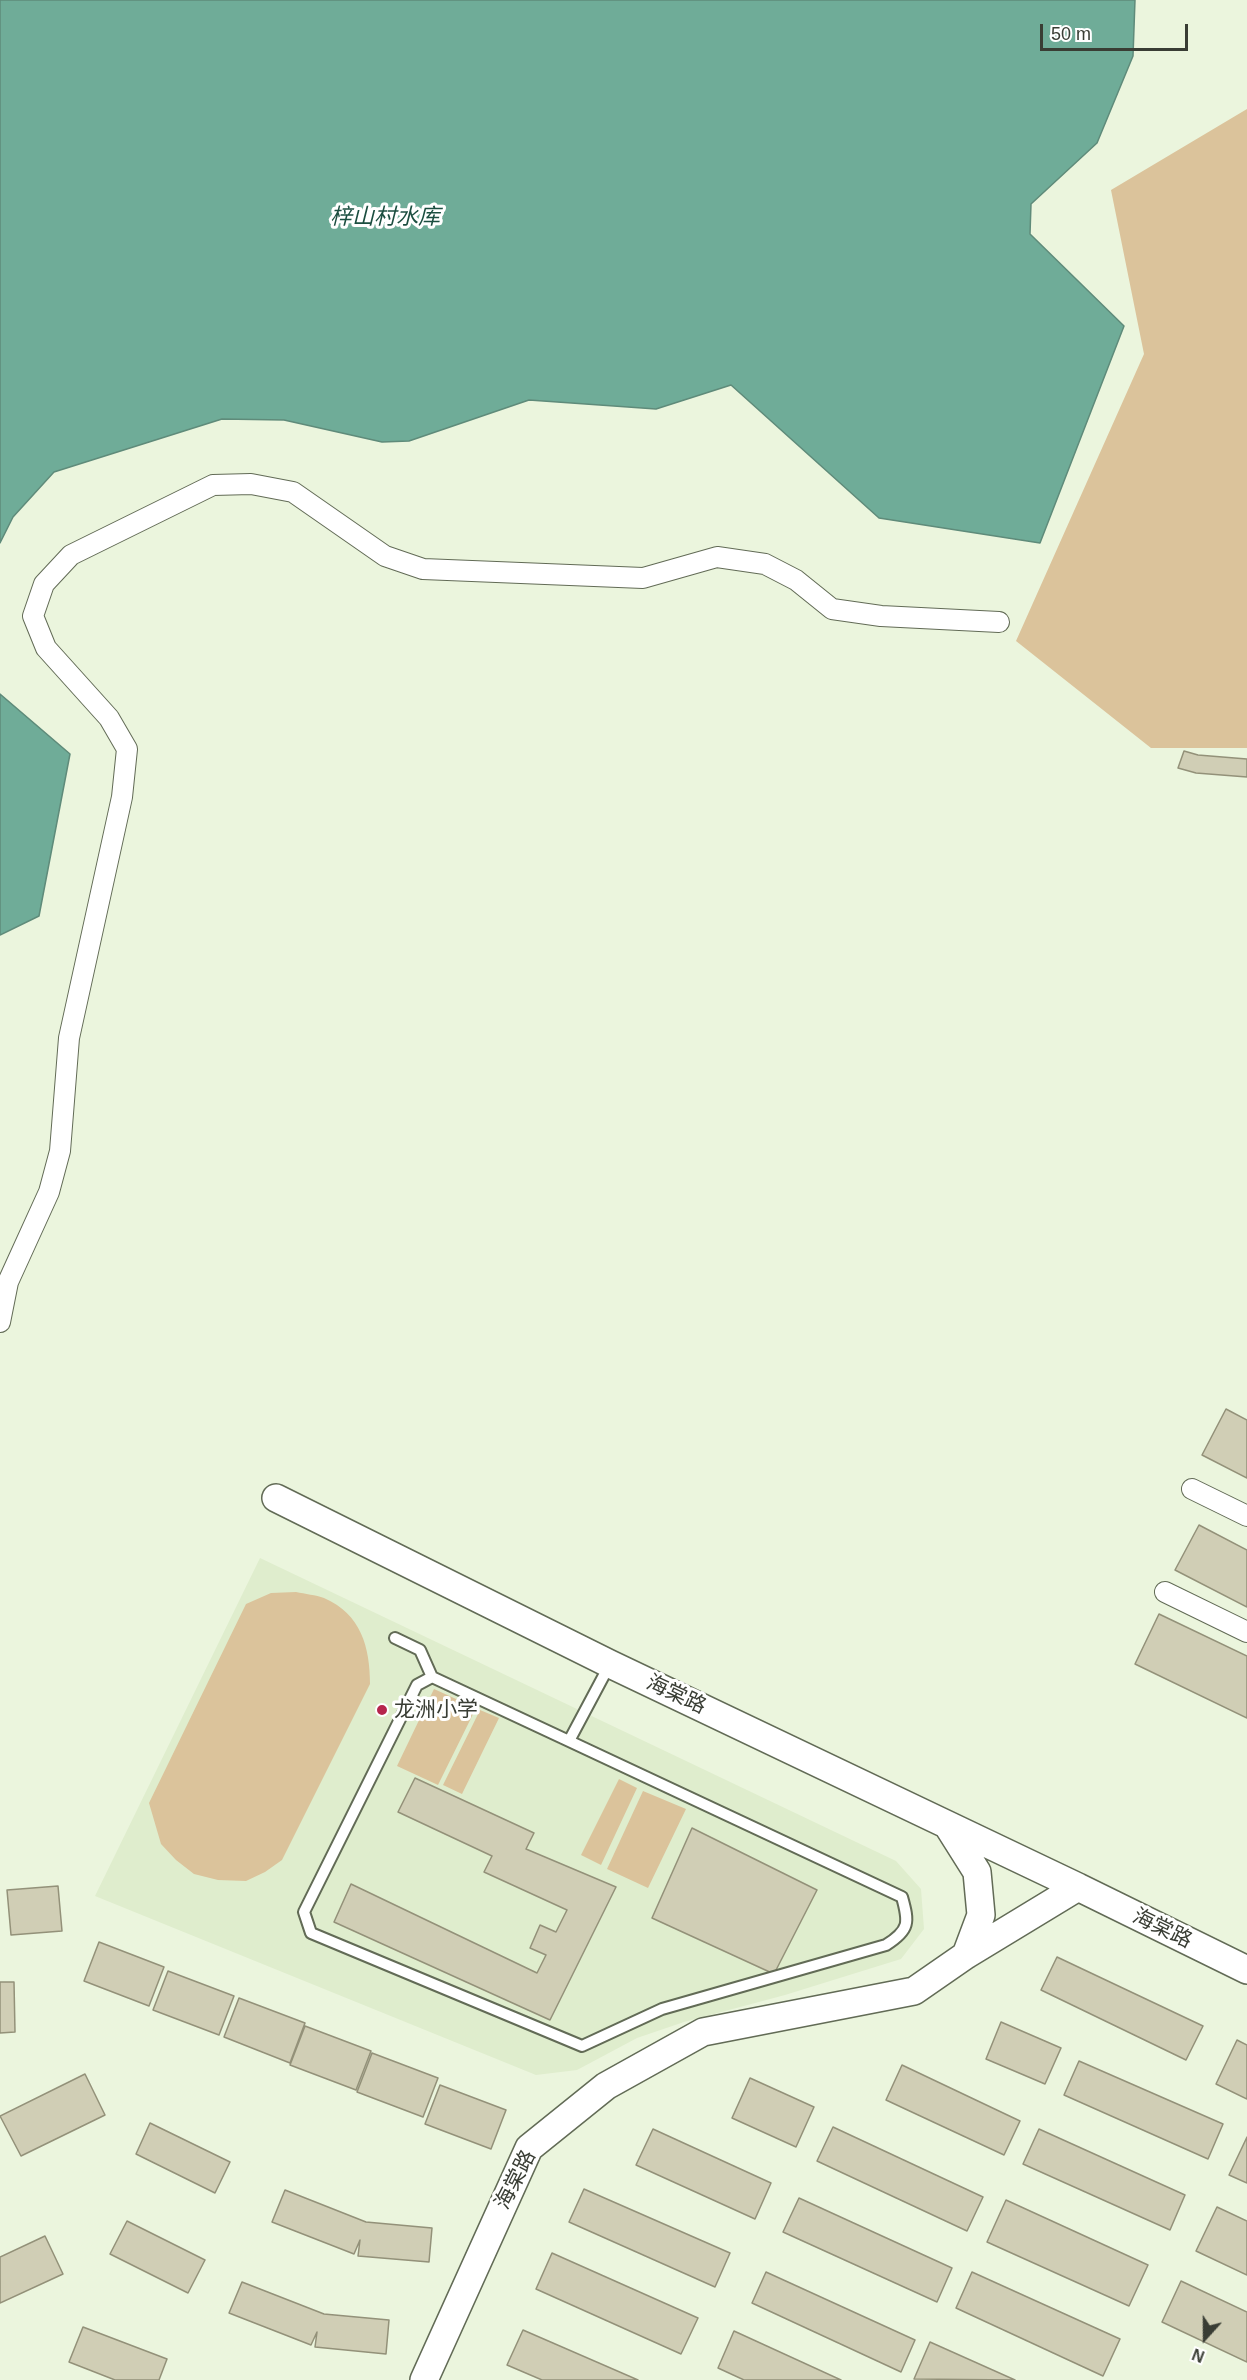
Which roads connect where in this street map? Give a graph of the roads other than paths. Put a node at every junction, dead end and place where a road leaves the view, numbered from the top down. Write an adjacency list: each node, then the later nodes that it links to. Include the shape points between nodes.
1 (999, 622): 2 (street, via 880,616 832,609 796,580 765,564 717,557 643,578 423,569 385,556 293,492 251,484 213,485 71,555 44,584 33,616 46,648 109,718 127,749 123,788 69,1038 60,1151 48,1192 8,1282)
2 (0, 1322)
3 (1192, 1489): 5 (street)
4 (276, 1498): 9 (street, 海棠路)
5 (1247, 1516)
6 (1165, 1592): 7 (street)
7 (1247, 1632)
8 (395, 1638): 10 (lane, via 420,1650)
9 (610, 1664): 11 (lane); 12 (street, 海棠路)
10 (432, 1677): 11 (lane); 11 (lane, via 417,1685 304,1912 311,1933 582,2046 662,2009 886,1945 901,1936 908,1919 902,1897)
11 (569, 1741)
12 (948, 1826): 13 (street, 海棠路); 14 (street, via 977,1872 981,1915)
13 (1078, 1887): 14 (street, 海棠路); 15 (street, 海棠路)
14 (966, 1955): 16 (street, 海棠路, via 914,1991 703,2032 606,2086 529,2148)
15 (1247, 1970)
16 (424, 2380)

